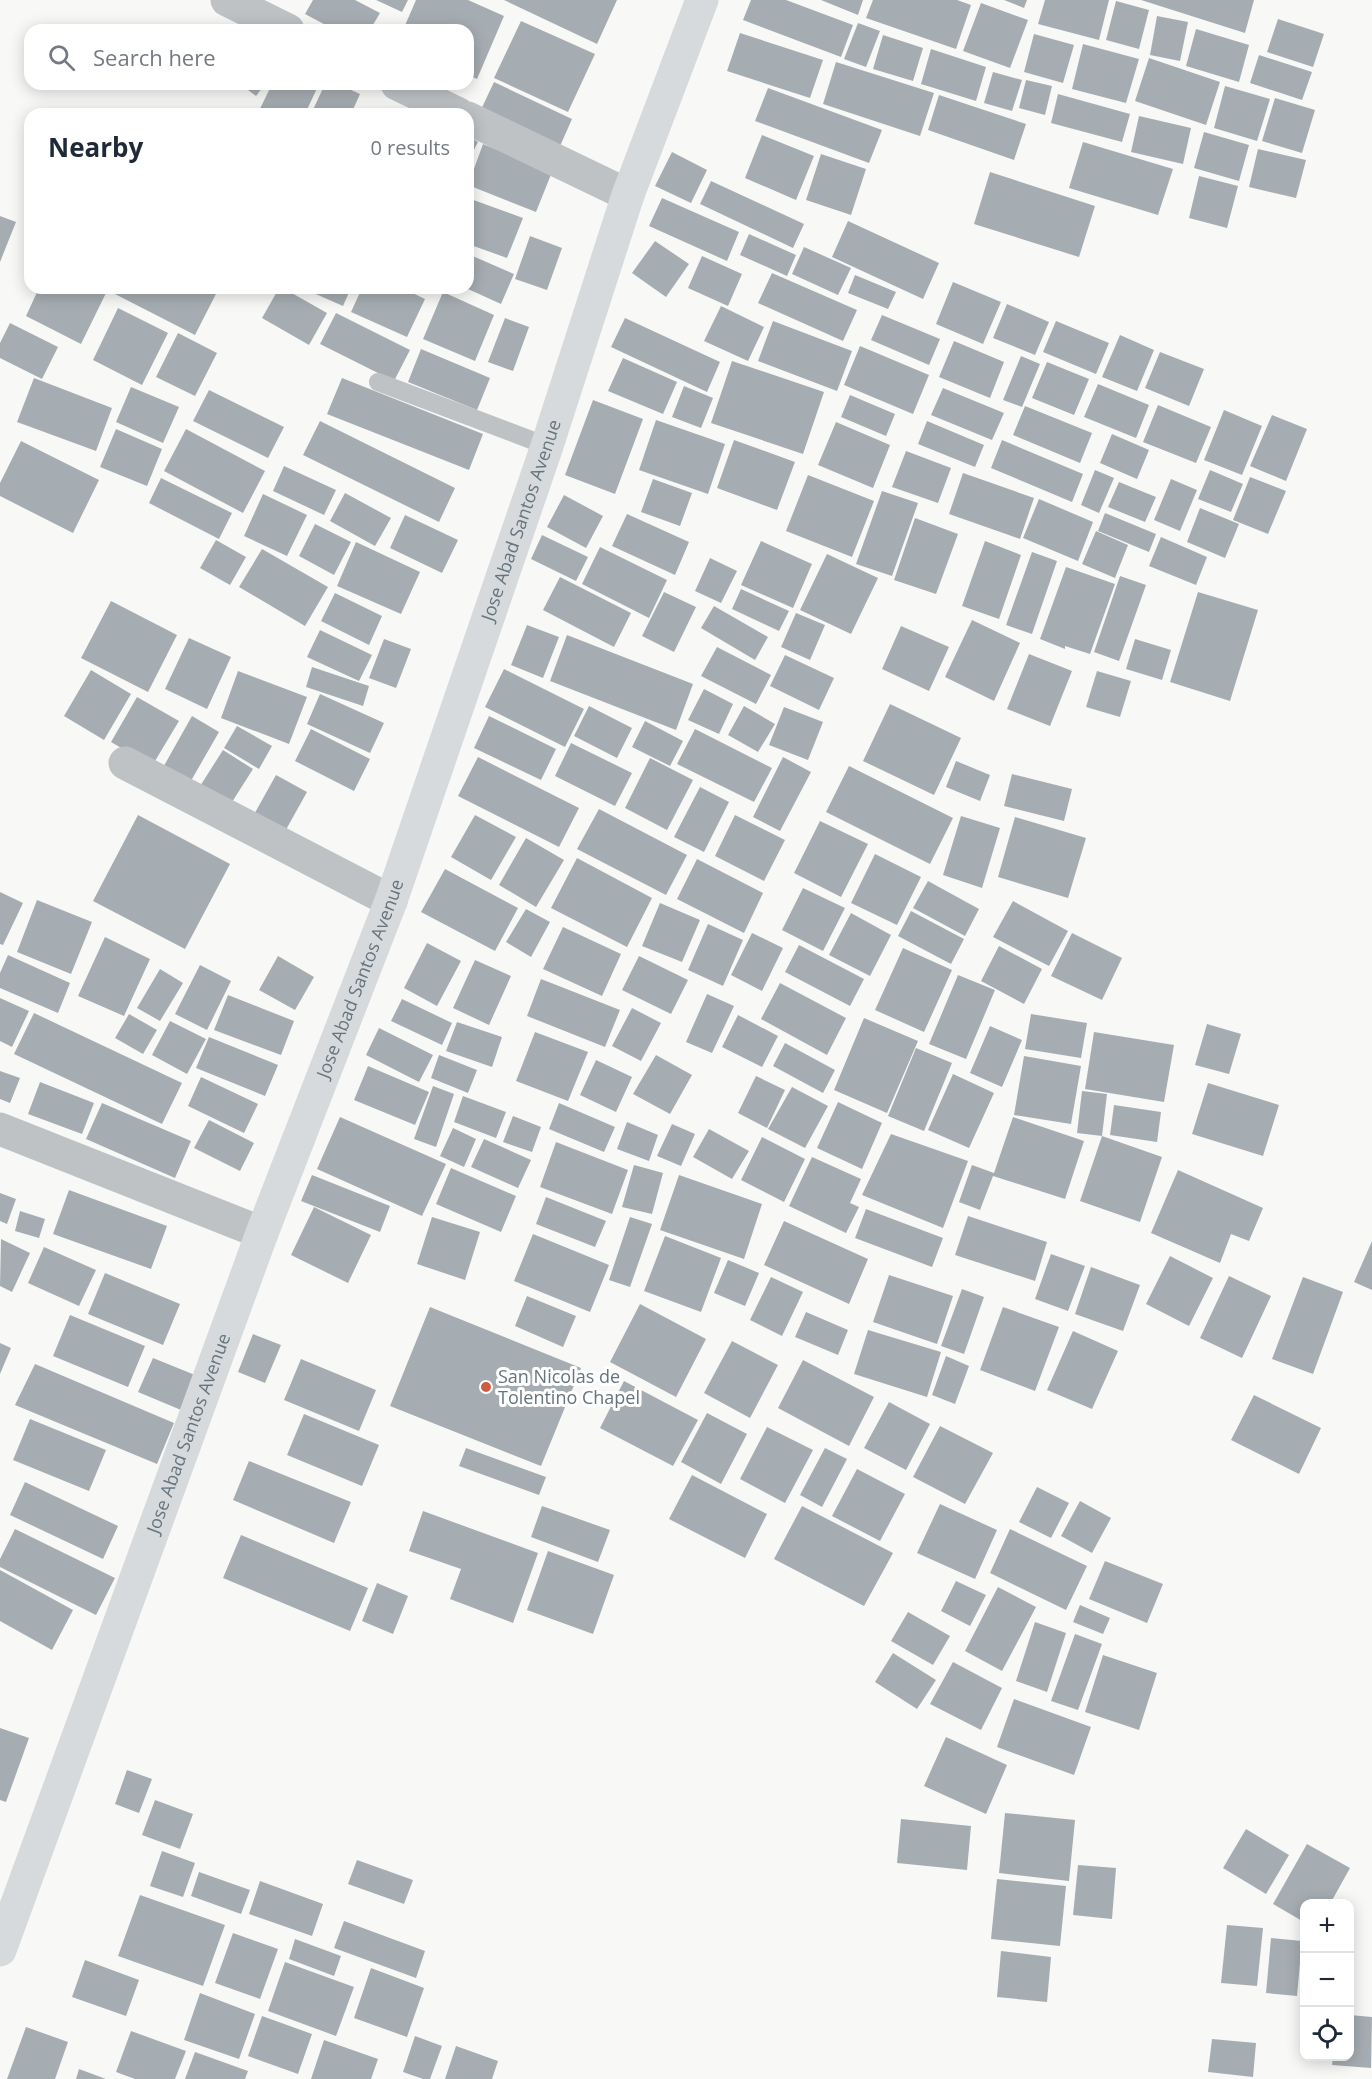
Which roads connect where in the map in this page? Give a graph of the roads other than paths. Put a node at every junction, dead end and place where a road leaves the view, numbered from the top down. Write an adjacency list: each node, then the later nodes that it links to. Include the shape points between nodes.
1 (227, 0): 3 (street)
2 (702, 0): 7 (highway, Jose Abad Santos Avenue)
3 (276, 24)
4 (410, 90): 5 (street)
5 (447, 108)
6 (474, 121): 7 (street)
7 (628, 195): 9 (highway, Jose Abad Santos Avenue)
8 (378, 382): 9 (lane)
9 (547, 446): 11 (highway, Jose Abad Santos Avenue)
10 (125, 763): 11 (street)
11 (392, 901): 13 (highway, Jose Abad Santos Avenue)
12 (0, 1129): 13 (street)
13 (262, 1233): 14 (highway, Jose Abad Santos Avenue)
14 (0, 1950)

